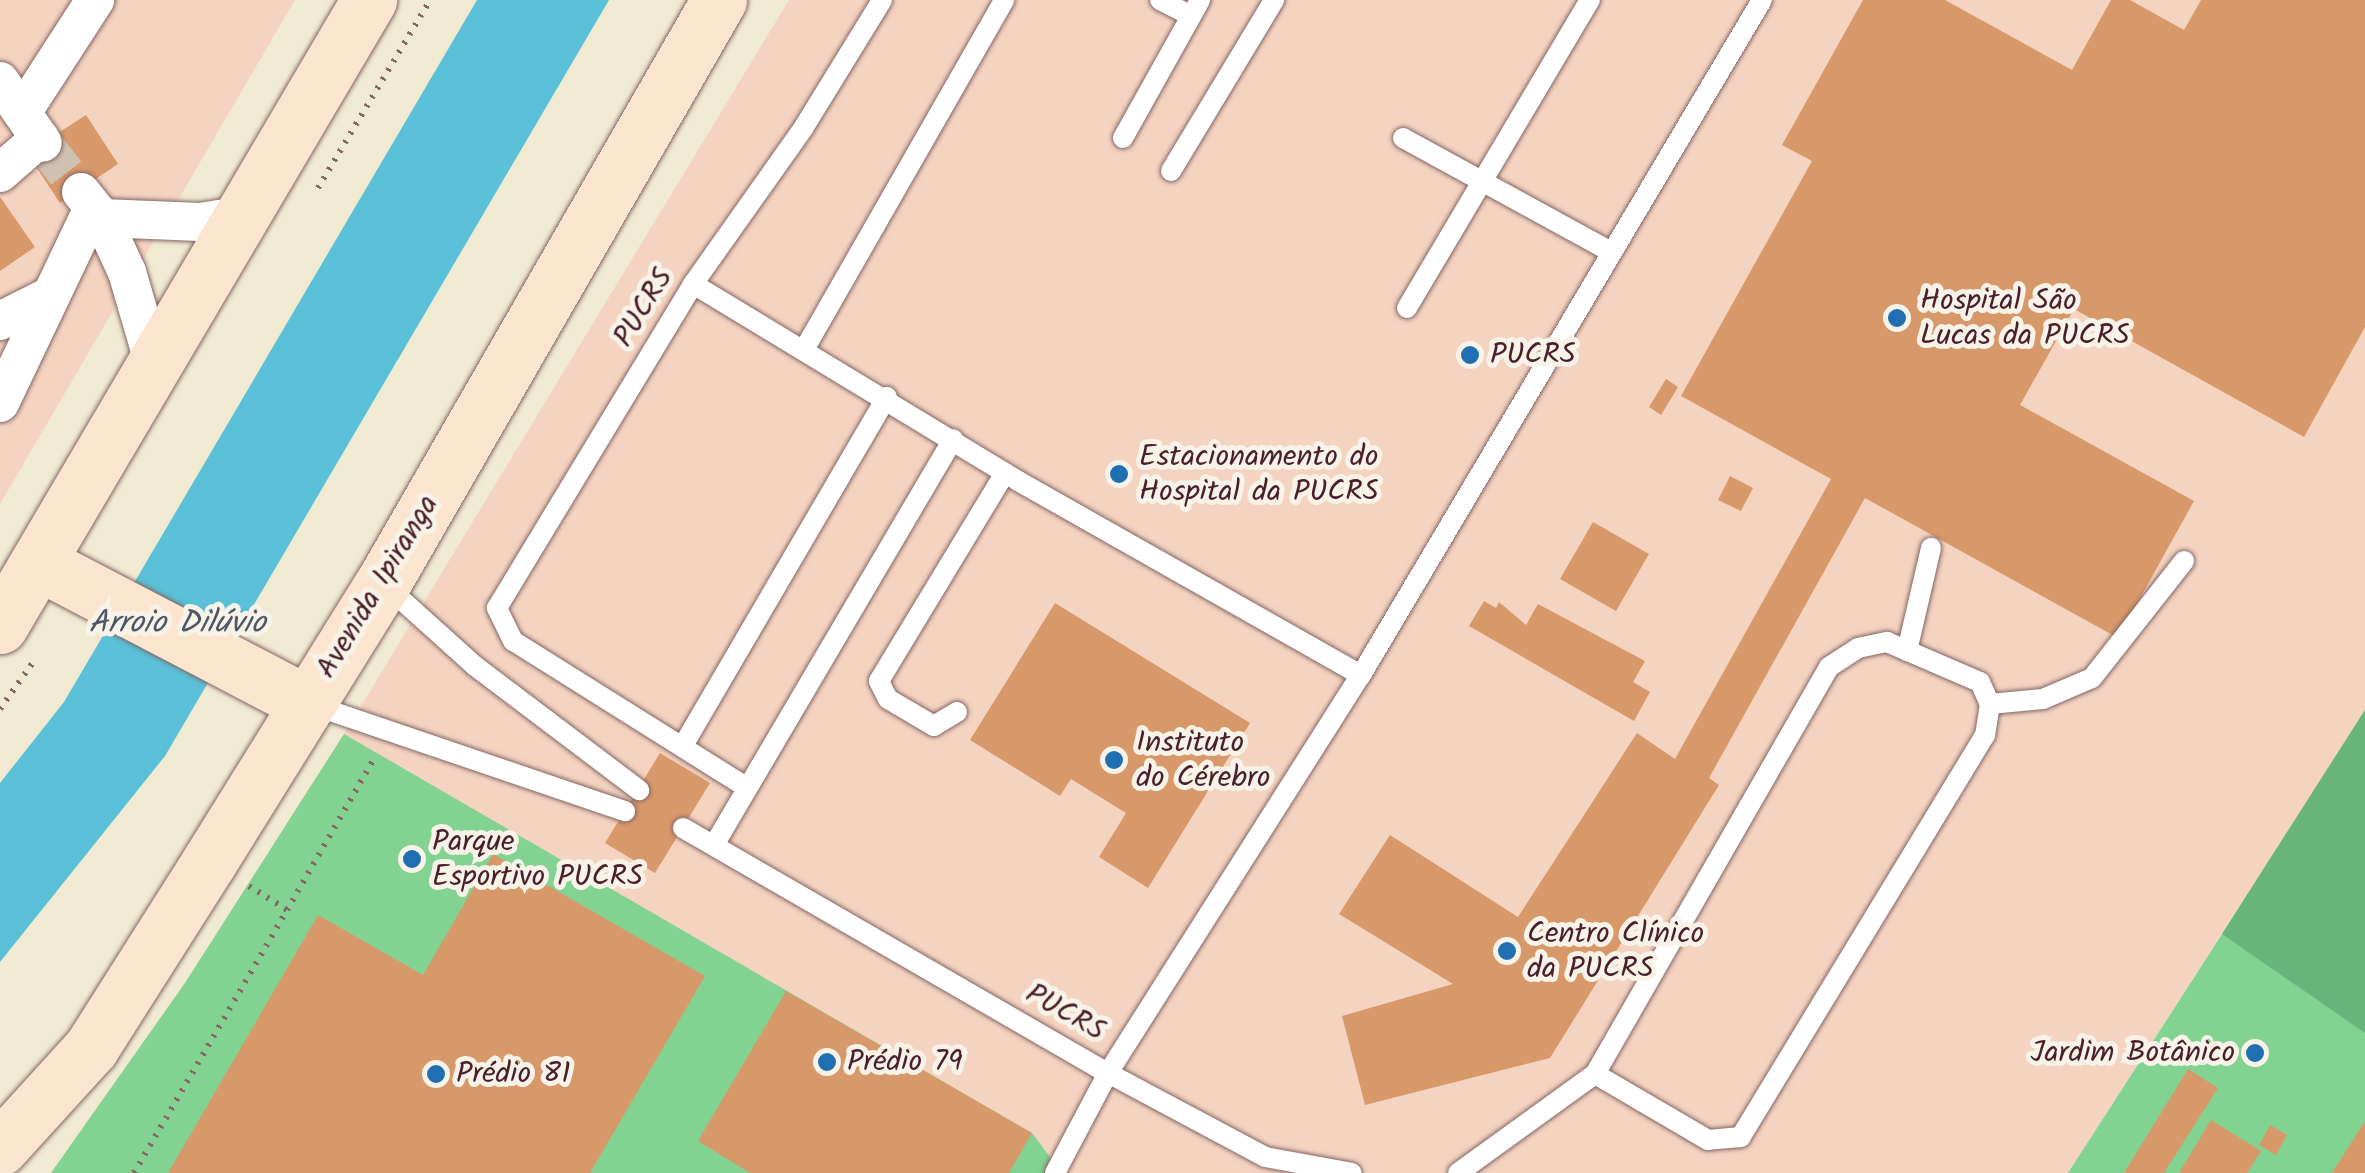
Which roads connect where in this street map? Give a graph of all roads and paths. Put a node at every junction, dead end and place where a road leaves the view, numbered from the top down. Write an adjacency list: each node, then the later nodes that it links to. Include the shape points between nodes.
1 (95, 0): 12 (street)
2 (369, 0): 19 (main road)
3 (719, 0): 34 (main road, Avenida Ipiranga)
4 (882, 0): 21 (lane, PUCRS, via 804,128)
5 (1004, 0): 25 (lane)
6 (1160, 0): 10 (lane)
7 (1274, 0): 15 (lane)
8 (1590, 0): 17 (lane)
9 (1762, 0): 20 (lane, PUCRS)
10 (1195, 8): 13 (lane)
11 (0, 81): 12 (street)
12 (35, 131): 16 (street)
13 (1123, 138)
14 (1403, 138): 17 (lane)
15 (1172, 171)
16 (0, 173)
17 (1482, 182): 20 (lane); 23 (lane)
18 (92, 205): 19 (street, via 200,222); 22 (street); 26 (street, via 128,272)
19 (244, 215): 26 (main road)
20 (1610, 252): 37 (lane, PUCRS)
21 (693, 284): 25 (lane); 42 (lane, PUCRS, via 497,608 513,641)
22 (48, 297): 24 (street); 28 (street)
23 (1408, 308)
24 (0, 321)
25 (805, 348): 27 (lane)
26 (155, 368): 33 (main road)
27 (887, 397): 29 (lane); 42 (lane)
28 (0, 403)
29 (953, 439): 30 (lane); 43 (lane)
30 (1005, 473): 37 (lane); 40 (lane, via 879,681 888,699 934,726)
31 (1931, 548): 36 (lane)
32 (2184, 561): 39 (lane, via 2092,678 2043,699)
33 (39, 563): 35 (main road); 38 (main road)
34 (383, 582): 38 (main road, Avenida Ipiranga); 44 (lane, via 475,666)
35 (0, 626)
36 (1907, 651): 39 (lane, via 1980,682); 51 (lane, via 1887,642 1858,648 1829,667)
37 (1361, 675): 50 (lane, PUCRS)
38 (307, 703): 41 (lane); 48 (main road, Avenida Ipiranga)
39 (1990, 704): 51 (lane, via 1985,734 1741,1137 1708,1140)
40 (957, 712)
41 (388, 735): 45 (lane); 49 (path)
42 (684, 744): 43 (lane)
43 (746, 787): 47 (lane)
44 (638, 790)
45 (625, 812)
46 (683, 828): 47 (lane, PUCRS)
47 (714, 844): 50 (lane, PUCRS)
48 (209, 862): 49 (path); 52 (main road, Avenida Ipiranga, via 91,1048)
49 (288, 910): 53 (path)
50 (1108, 1073): 54 (lane); 55 (lane, via 1265,1158)
51 (1595, 1074): 56 (lane)
52 (0, 1148)
53 (134, 1173)
54 (1055, 1173)
55 (1352, 1173)
56 (1458, 1173)

